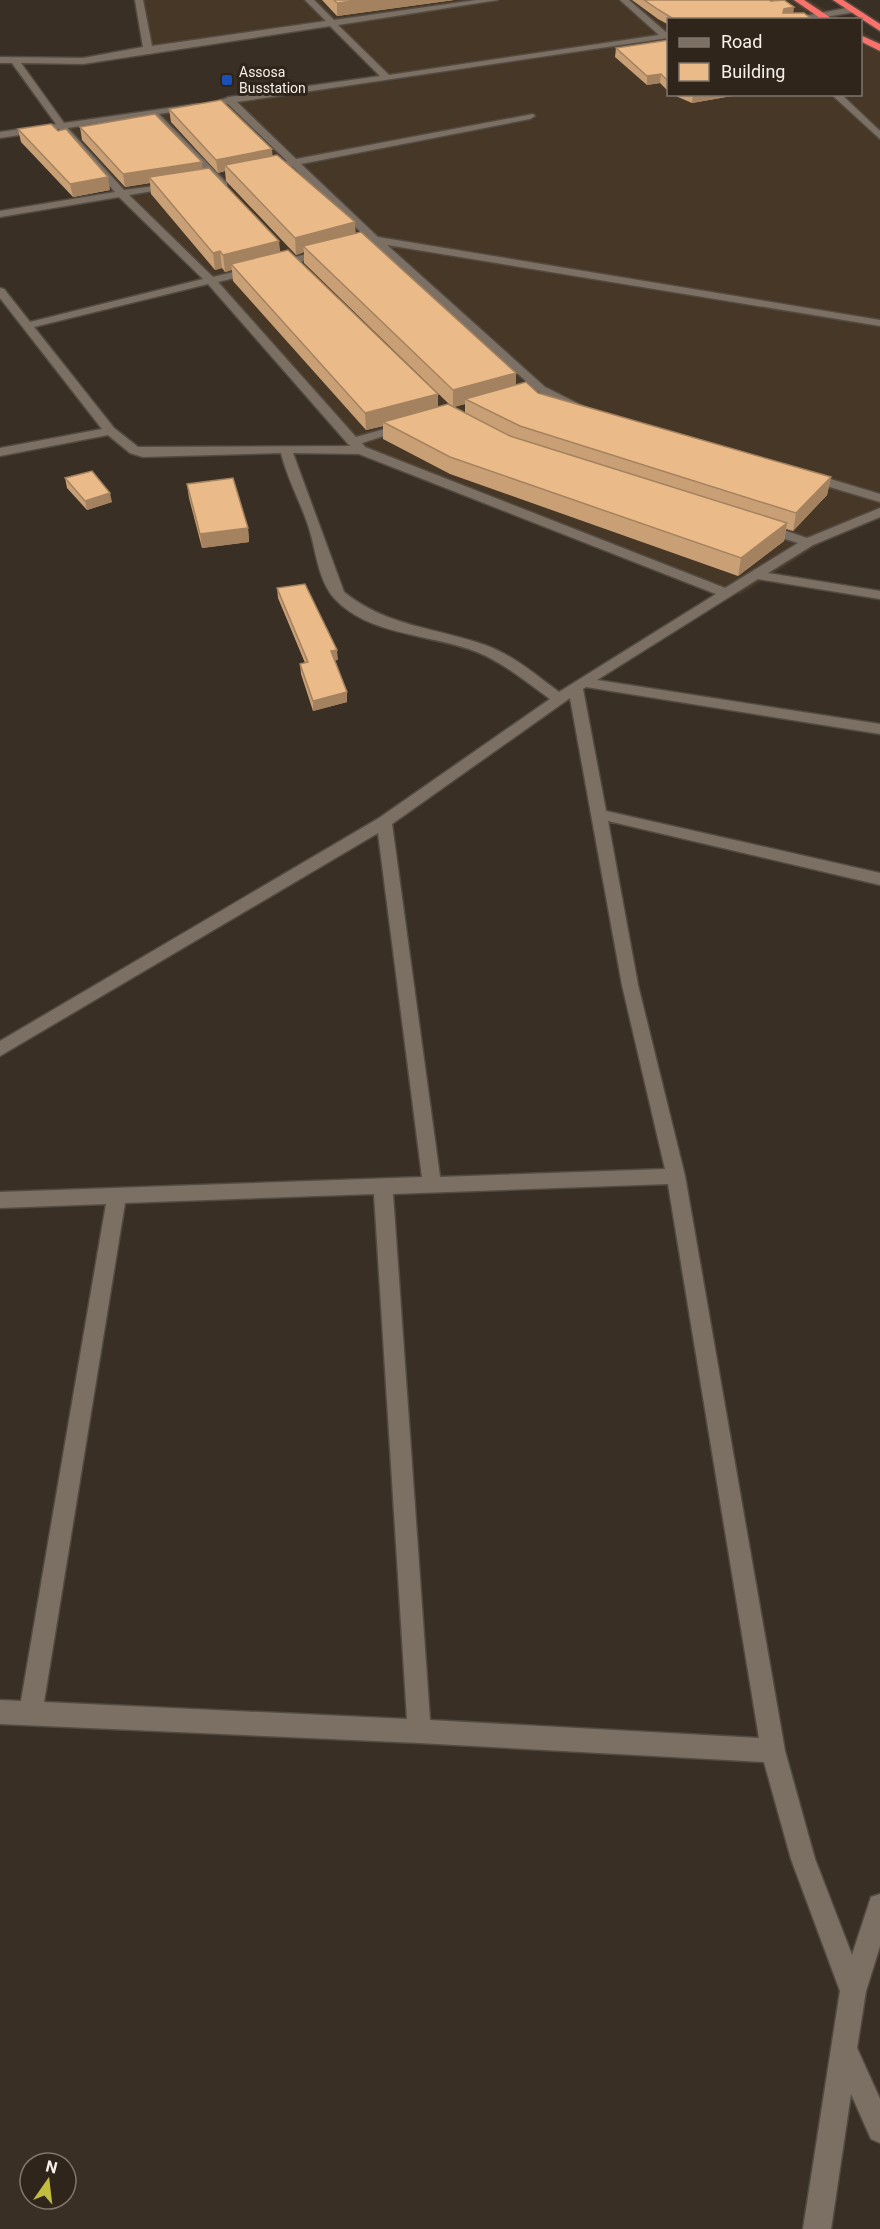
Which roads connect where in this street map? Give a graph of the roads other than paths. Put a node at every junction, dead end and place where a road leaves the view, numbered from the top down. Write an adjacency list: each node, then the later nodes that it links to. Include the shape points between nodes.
1 (139, 0): 16 (street)
2 (309, 0): 11 (street)
3 (494, 0): 11 (street)
4 (624, 0): 13 (street)
5 (798, 0): 8 (highway)
6 (837, 0): 7 (highway)
7 (852, 10): 8 (street); 12 (highway)
8 (822, 15): 9 (street); 10 (highway)
9 (801, 18)
10 (827, 18)
11 (332, 24): 16 (street); 19 (street)
12 (880, 28)
13 (667, 36): 19 (street)
14 (862, 38): 15 (highway)
15 (880, 48)
16 (148, 49): 18 (street, via 83,61)
17 (0, 60): 18 (street)
18 (15, 61): 24 (street)
19 (387, 78): 21 (street)
20 (837, 96): 26 (street)
21 (229, 100): 22 (street); 27 (street)
22 (153, 113): 24 (street); 31 (street)
23 (530, 116): 27 (street)
24 (62, 126): 25 (street); 30 (street)
25 (0, 135)
26 (880, 136)
27 (293, 163): 28 (street); 33 (street)
28 (271, 167)
29 (184, 183): 30 (street)
30 (121, 193): 32 (street); 34 (street)
31 (231, 194)
32 (0, 214)
33 (375, 240): 34 (street); 36 (street); 38 (street, via 535,391)
34 (210, 280): 37 (street); 41 (street)
35 (1, 294): 37 (street)
36 (880, 323)
37 (27, 326): 40 (street)
38 (591, 413)
39 (418, 424): 41 (street)
40 (110, 431): 42 (street, via 143,453); 43 (street)
41 (357, 446): 42 (street); 50 (street)
42 (286, 449): 52 (street, via 333,587 340,595 377,617 419,634 471,645)
43 (0, 452)
44 (791, 471): 45 (street)
45 (880, 498)
46 (880, 512): 48 (street)
47 (752, 524): 48 (street)
48 (808, 542): 49 (street)
49 (757, 575): 50 (street); 51 (street)
50 (726, 593): 52 (street)
51 (880, 595)
52 (573, 691): 53 (street); 54 (street); 55 (street)
53 (880, 729)
54 (598, 814): 56 (street); 58 (street, via 630,985)
55 (384, 822): 57 (street); 59 (street)
56 (880, 879)
57 (0, 1049)
58 (676, 1176): 59 (street); 66 (street)
59 (432, 1183): 60 (street)
60 (383, 1185): 61 (street); 65 (street)
61 (117, 1195): 62 (street); 64 (street)
62 (0, 1200)
63 (0, 1712): 64 (street)
64 (30, 1715): 65 (street)
65 (419, 1731): 66 (street)
66 (773, 1751): 68 (street, via 803,1859)
67 (880, 1906): 68 (street)
68 (853, 1991): 69 (street)
69 (843, 2046): 70 (street); 71 (street)
70 (880, 2130)
71 (817, 2229)

